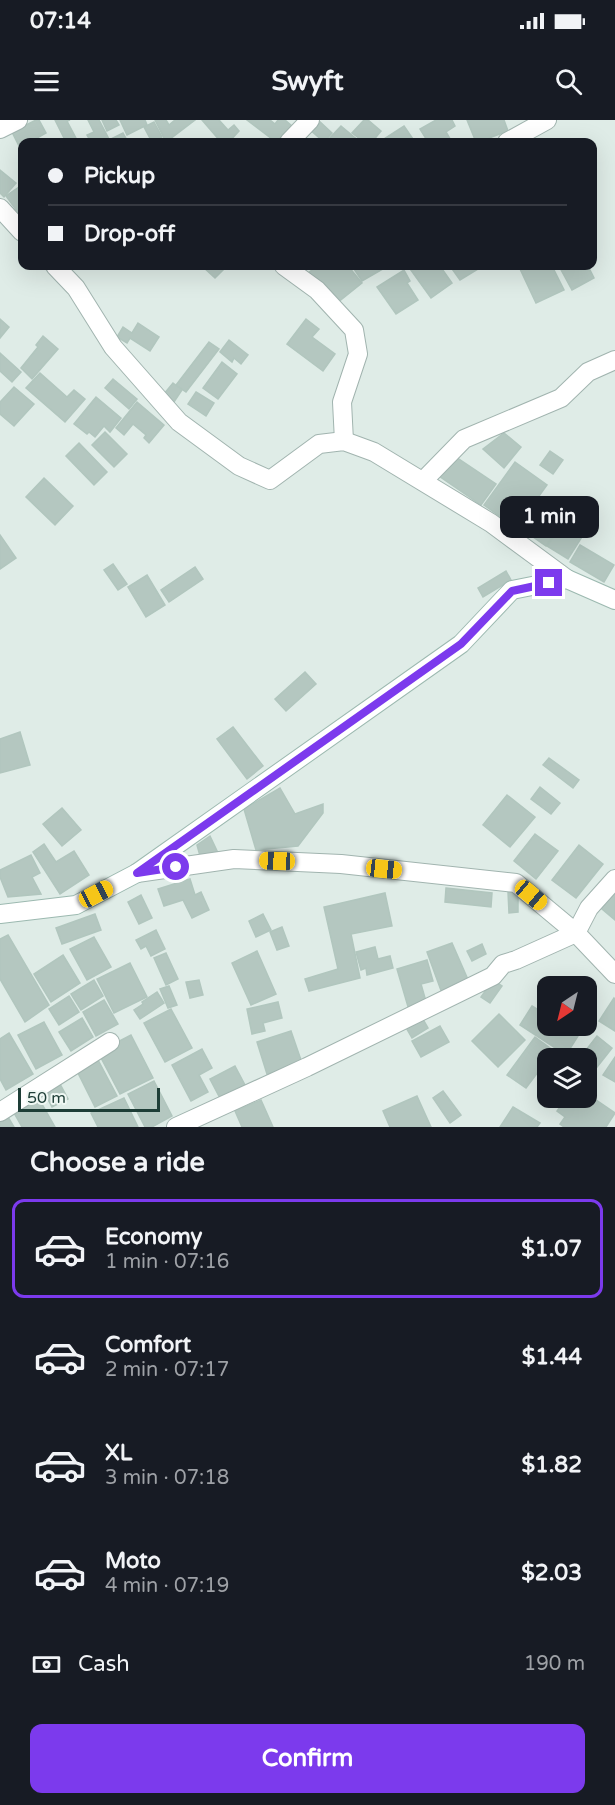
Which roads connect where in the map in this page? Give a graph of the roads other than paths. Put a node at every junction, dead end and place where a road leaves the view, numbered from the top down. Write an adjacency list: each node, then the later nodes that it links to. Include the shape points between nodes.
1 (18, 120): 4 (street)
2 (310, 120): 5 (street)
3 (547, 120): 6 (street)
4 (0, 129)
5 (293, 138)
6 (514, 138)
7 (0, 208): 8 (street)
8 (18, 228)
9 (59, 270): 12 (street, via 76,288 113,347 179,422 239,466 270,480 319,444)
10 (292, 270): 12 (street, via 317,290 354,330 358,354 342,402)
11 (615, 360): 13 (street, via 588,372 561,398 464,439)
12 (344, 441): 13 (street, via 374,452)
13 (423, 482): 14 (street, via 490,523)
14 (567, 579): 15 (street); 16 (street, via 512,591 461,644)
15 (613, 595)
16 (137, 873): 18 (street, via 76,905); 19 (street, via 234,859 341,864 516,883)
17 (615, 879): 19 (street, via 589,908)
18 (0, 914)
19 (576, 933): 20 (street); 23 (street, via 503,964 493,976 381,1032)
20 (615, 974)
21 (110, 1042): 22 (street)
22 (0, 1112)
23 (176, 1127)

